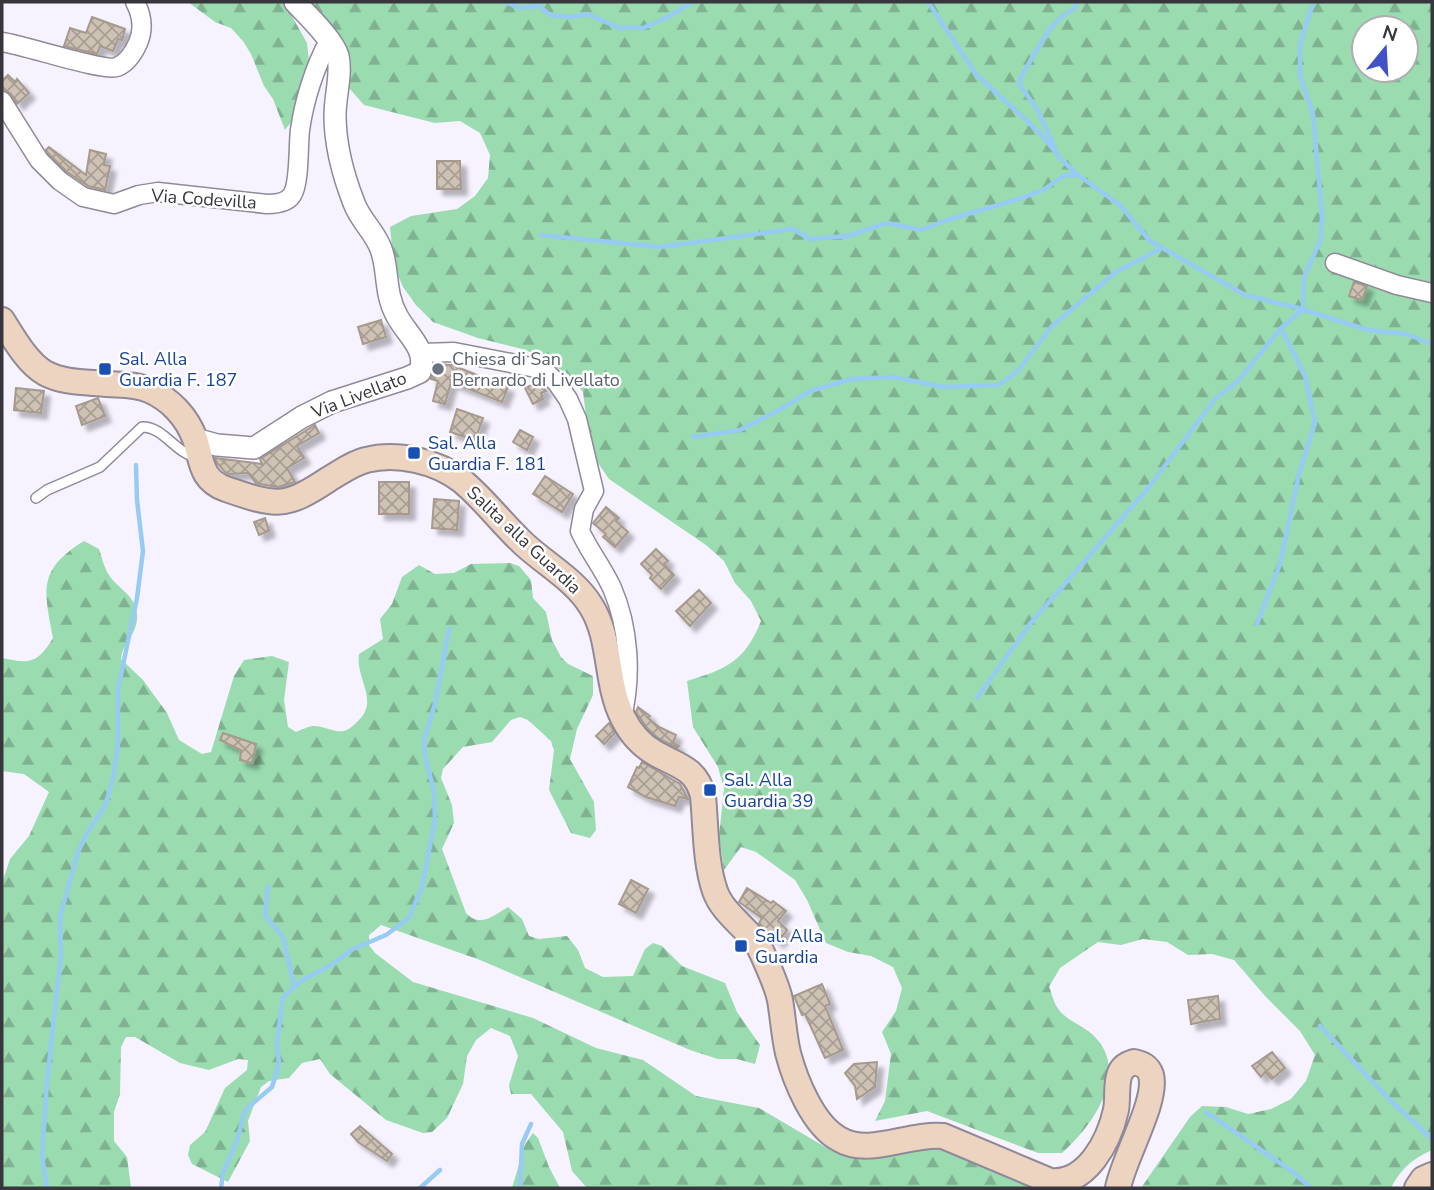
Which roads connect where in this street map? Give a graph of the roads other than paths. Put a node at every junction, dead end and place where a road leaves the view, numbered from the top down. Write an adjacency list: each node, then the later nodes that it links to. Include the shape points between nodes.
1 (135, 2): 4 (street, via 140,36 130,57 118,67 104,69)
2 (295, 2): 3 (street, Via Livellato)
3 (330, 41): 5 (street, Via Codevilla, via 304,108 295,189 282,202 158,192 114,204 83,197 39,160); 9 (street, Via Livellato, via 338,57 335,115 346,183 382,250 386,286 396,315)
4 (2, 42)
5 (2, 101)
6 (1335, 263): 7 (street)
7 (1432, 293)
8 (2, 320): 10 (main road, Salita alla Guardia, via 44,373 77,382 143,387 156,393 188,423)
9 (422, 353): 10 (street, Via Livellato, via 420,372 332,402 254,448); 12 (street, via 454,352 536,368 545,371 568,399 578,418 593,491 580,531 612,588 626,644 627,693)
10 (197, 448): 11 (lane, via 188,456 152,429 142,427 100,467); 12 (main road, Salita alla Guardia, via 204,474 215,484 276,503 303,496 363,460 381,457 421,461 460,479 591,606 600,624)
11 (36, 498)
12 (622, 717): 14 (main road, Salita alla Guardia, via 641,742 684,767 700,783 716,895 762,950 779,997 793,1065 812,1111 830,1133 863,1147 943,1136 1060,1182 1085,1169 1097,1154 1112,1124 1119,1076 1134,1062 1146,1066 1152,1085)
13 (1432, 1175): 15 (main road)
14 (1118, 1188)
15 (1416, 1188)

